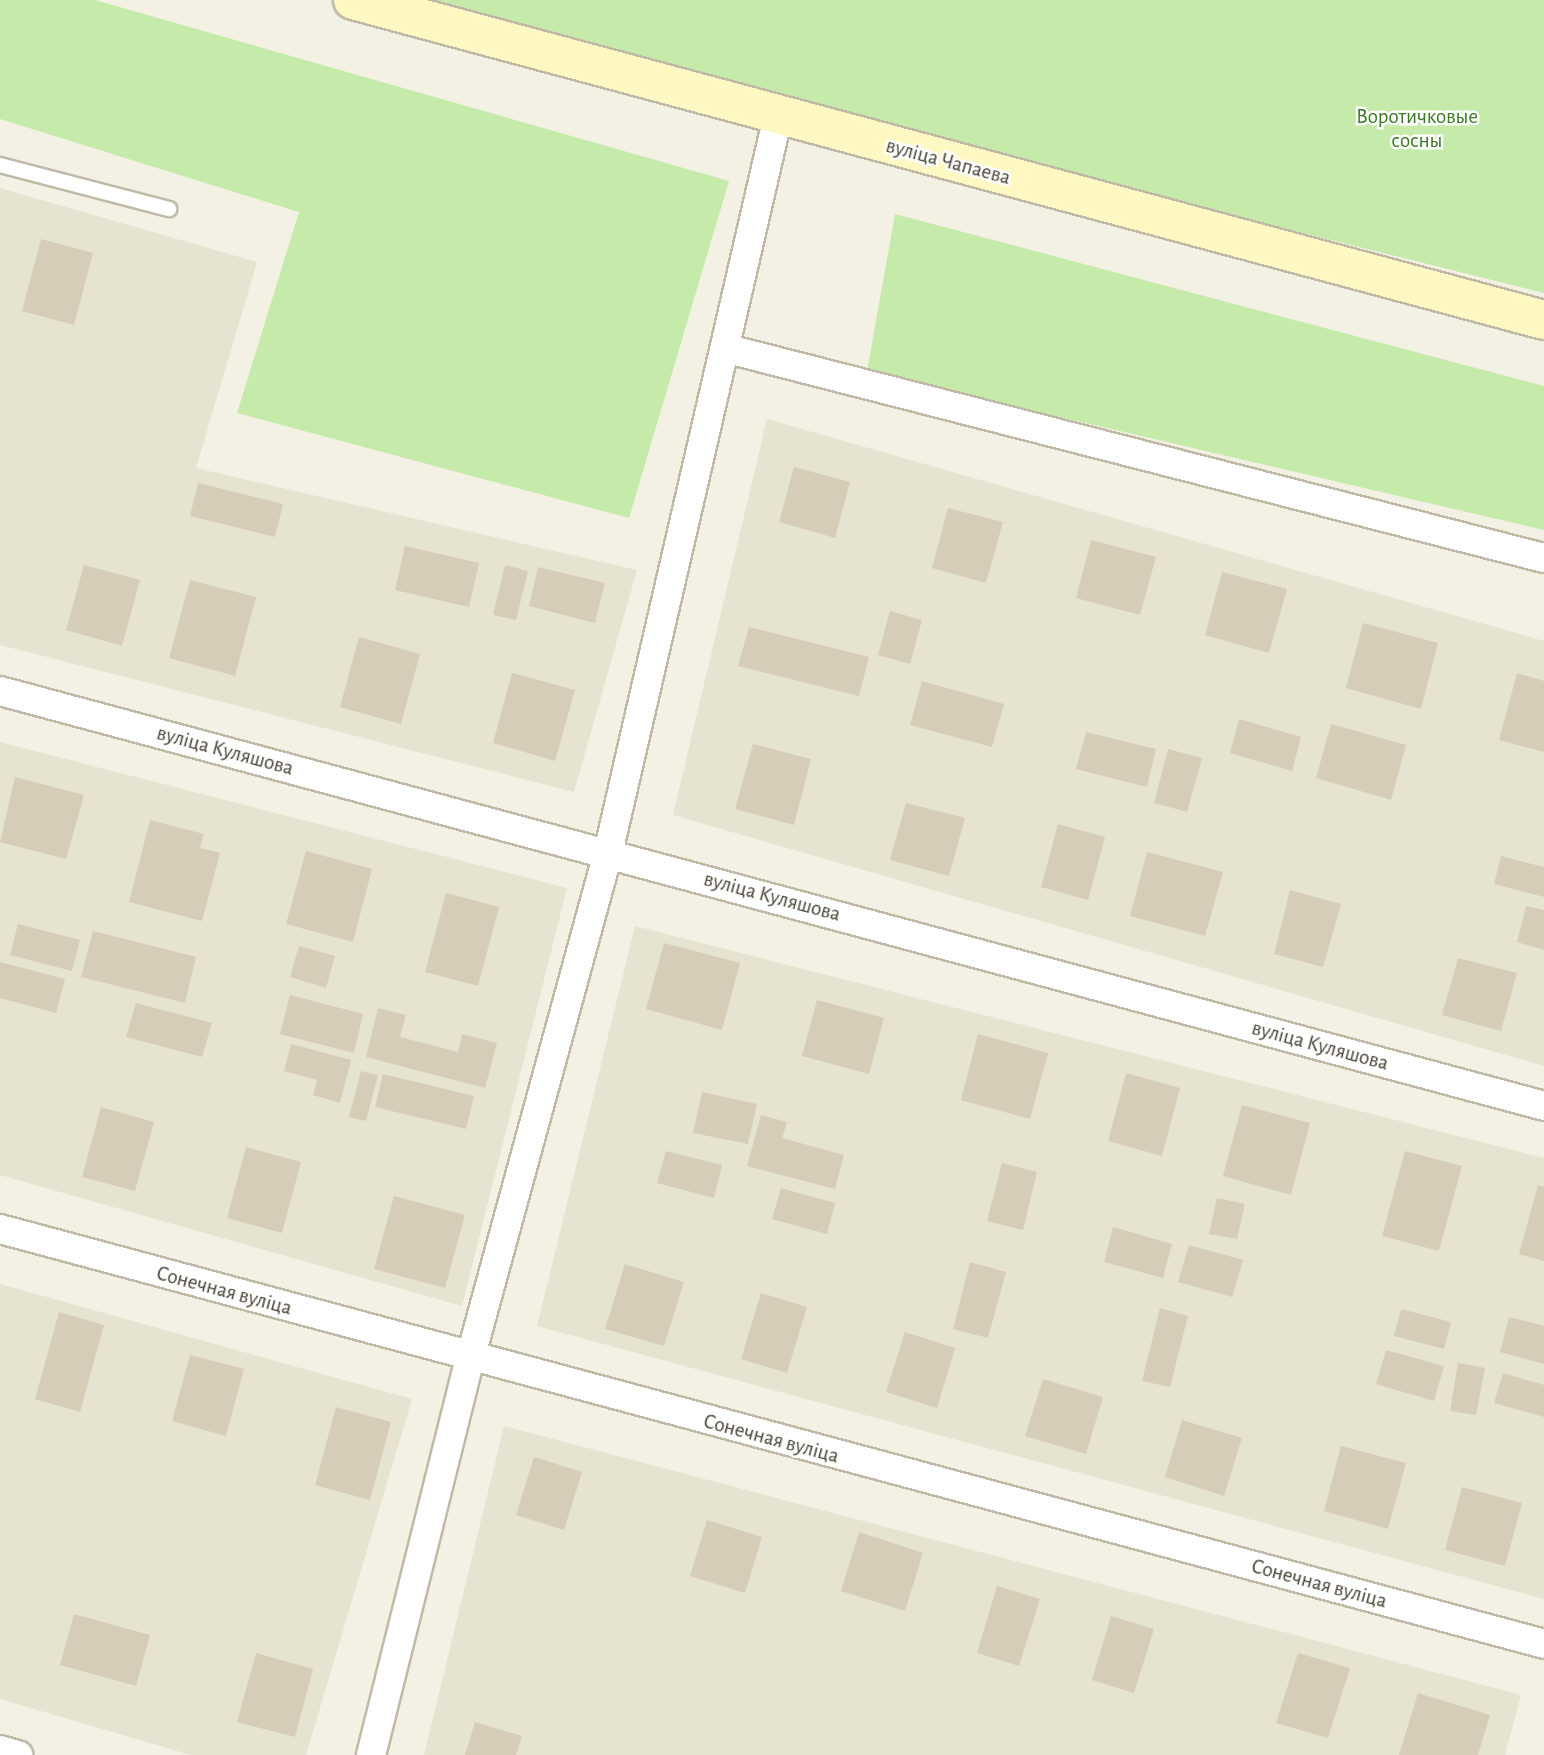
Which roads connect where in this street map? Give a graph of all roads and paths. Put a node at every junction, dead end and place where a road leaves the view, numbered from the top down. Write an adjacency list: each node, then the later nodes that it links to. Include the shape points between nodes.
1 (354, 0): 2 (main road, вуліца Чапаева)
2 (778, 116): 5 (main road, вуліца Чапаева); 6 (street)
3 (0, 166): 4 (lane)
4 (169, 209)
5 (1544, 320)
6 (728, 349): 7 (street); 9 (street)
7 (1544, 558)
8 (0, 691): 9 (street, вуліца Куляшова)
9 (608, 853): 10 (street, вуліца Куляшова); 12 (street)
10 (1544, 1106)
11 (0, 1229): 12 (street, Сонечная вуліца)
12 (470, 1359): 13 (street, Сонечная вуліца); 16 (street)
13 (1544, 1644)
14 (0, 1750): 15 (street)
15 (18, 1755)
16 (371, 1755)

